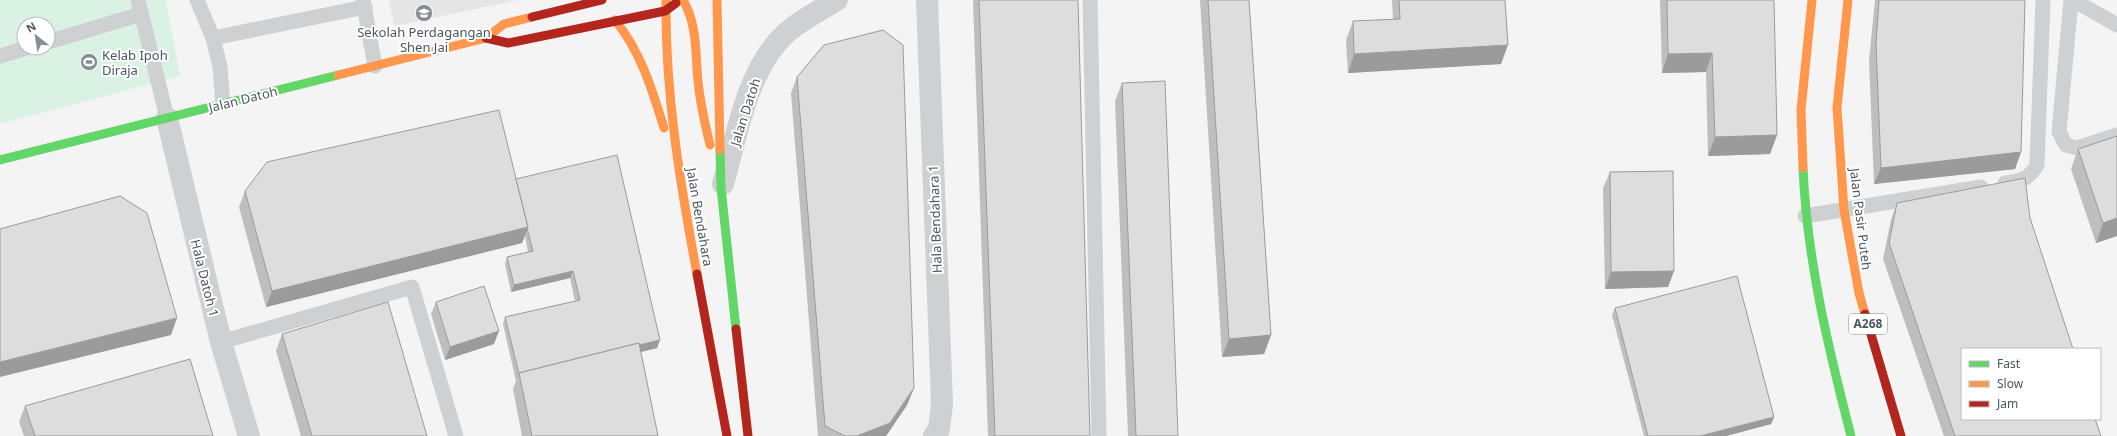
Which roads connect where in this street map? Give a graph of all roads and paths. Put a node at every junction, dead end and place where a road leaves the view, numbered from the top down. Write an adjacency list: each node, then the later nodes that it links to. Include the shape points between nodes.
1 (197, 0): 21 (lane)
2 (573, 0): 18 (main road)
3 (602, 0): 18 (main road, Jalan Datoh)
4 (666, 0): 17 (main road, Jalan Bendahara)
5 (677, 0): 17 (main road)
6 (683, 0): 32 (main road, via 692,16 707,132)
7 (717, 0): 32 (main road, Jalan Bendahara)
8 (837, 0): 32 (street, Jalan Datoh, via 810,15 786,34 765,59 751,88)
9 (927, 0): 40 (street, Hala Bendahara 1, via 942,404 938,429)
10 (1090, 0): 41 (lane)
11 (1812, 0): 34 (main road, via 1801,110)
12 (1848, 0): 33 (main road, Jalan Pasir Puteh / A268, via 1837,108)
13 (2044, 0): 33 (lane, via 2037,165 2031,175 2022,180)
14 (2072, 0): 20 (lane); 29 (lane, via 2059,132 2066,145 2077,148)
15 (364, 4): 21 (lane); 26 (lane)
16 (140, 7): 23 (lane); 28 (lane)
17 (666, 11): 19 (main road, Jalan Datoh); 31 (main road, Jalan Bendahara, via 673,129)
18 (553, 12): 22 (main road, Jalan Datoh, via 504,24)
19 (615, 20): 22 (main road, Jalan Datoh, via 508,43); 31 (main road, via 640,54)
20 (2117, 25)
21 (213, 38): 27 (lane, via 220,67)
22 (486, 38): 26 (main road, Jalan Datoh)
23 (56, 39)
24 (16, 51): 25 (lane)
25 (0, 56)
26 (376, 66): 27 (main road, Jalan Datoh)
27 (223, 104): 28 (main road, Jalan Datoh)
28 (167, 118): 30 (main road, Jalan Datoh); 35 (street, Hala Datoh 1)
29 (2117, 135)
30 (0, 160)
31 (679, 175): 38 (main road, Jalan Bendahara)
32 (721, 188): 39 (main road, Jalan Bendahara)
33 (1844, 210): 34 (lane); 43 (main road, Jalan Pasir Puteh / A268, via 1859,294)
34 (1805, 216): 42 (main road, via 1826,340)
35 (221, 342): 36 (street, Hala Datoh 1); 37 (lane, via 412,287)
36 (249, 436)
37 (456, 436)
38 (727, 436)
39 (748, 436)
40 (934, 436)
41 (1099, 436)
42 (1851, 436)
43 (1901, 436)

